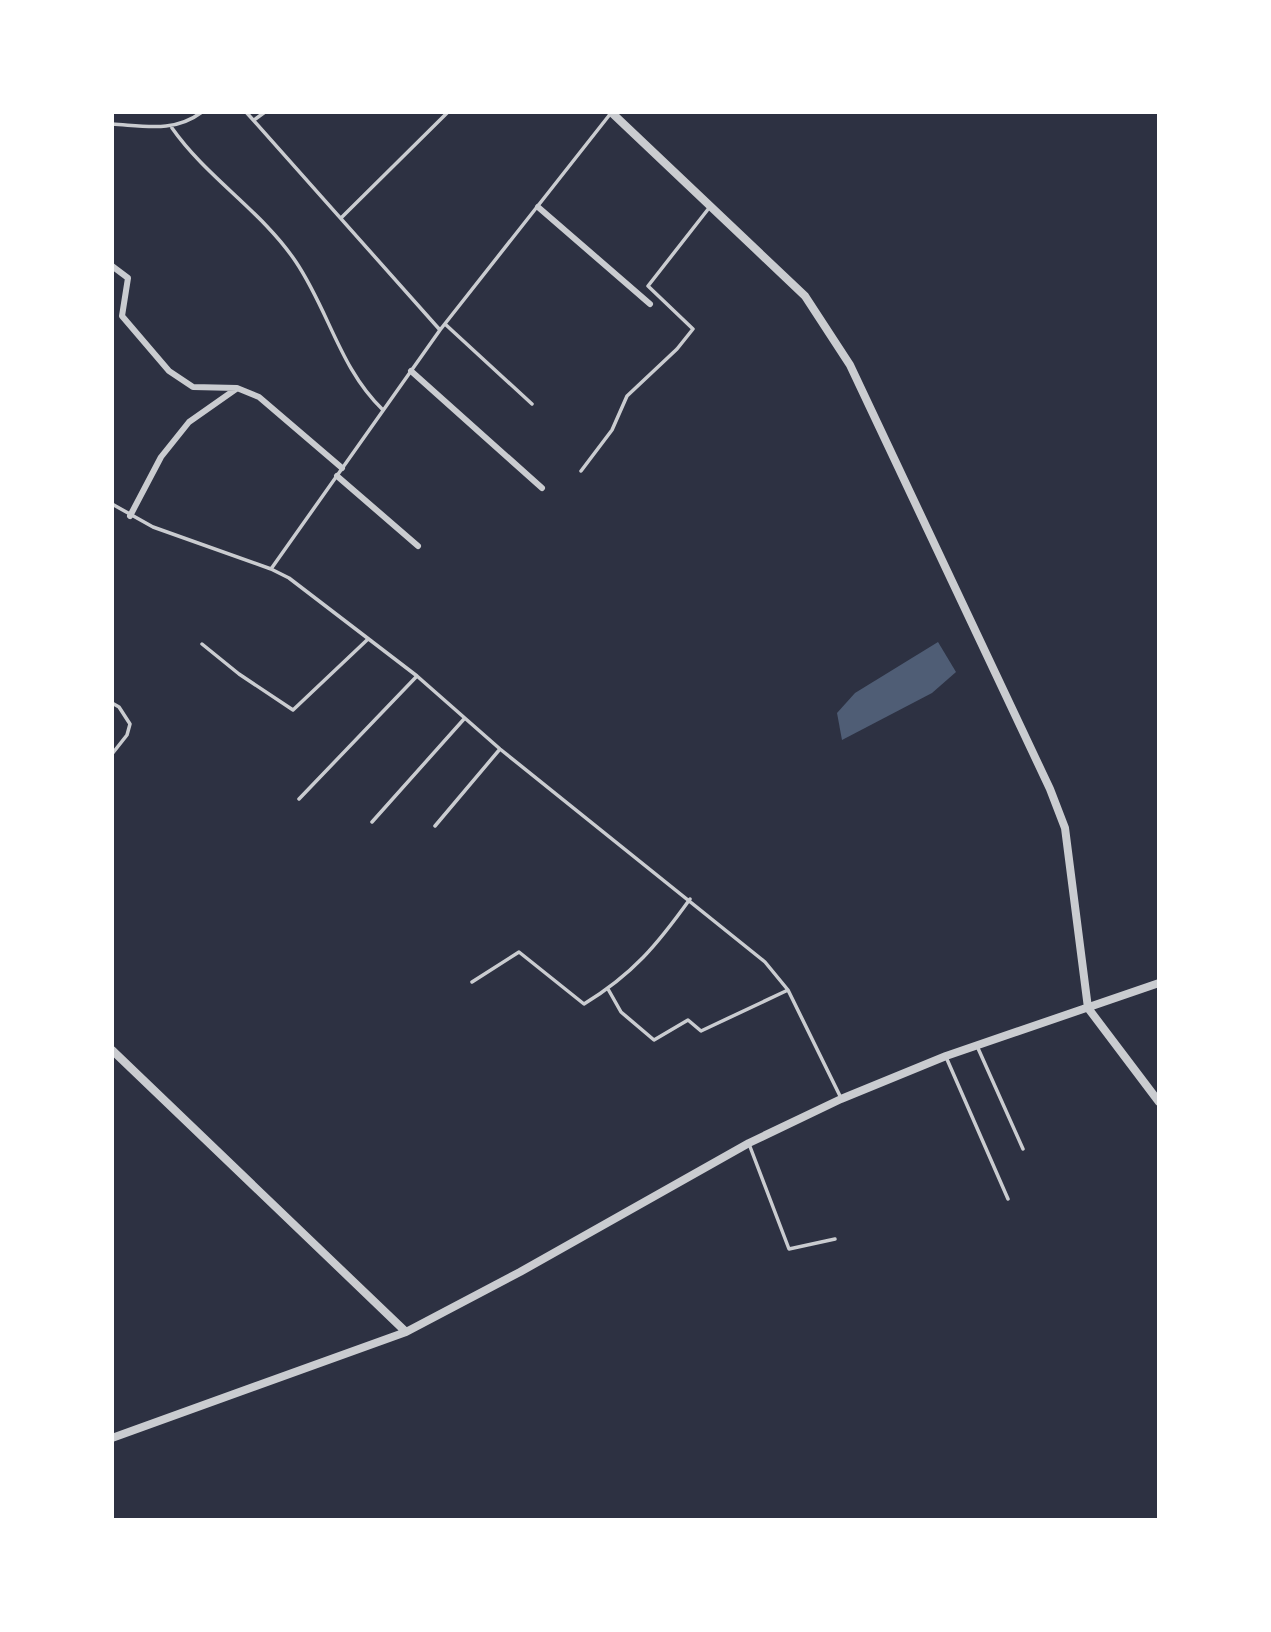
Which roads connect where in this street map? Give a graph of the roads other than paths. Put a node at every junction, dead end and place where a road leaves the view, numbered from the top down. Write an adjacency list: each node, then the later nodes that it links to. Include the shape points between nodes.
1 (202, 112): 8 (lane)
2 (246, 112): 6 (lane)
3 (265, 112): 6 (lane)
4 (448, 112): 11 (lane)
5 (612, 112): 9 (street); 10 (lane)
6 (254, 120): 11 (lane)
7 (112, 124): 8 (lane)
8 (172, 128): 19 (lane, via 297,262 336,345 363,391)
9 (711, 206): 21 (lane, via 648,286 693,329 628,396 612,430); 43 (street, via 805,296 850,365 1050,789 1065,828)
10 (538, 207): 13 (street); 14 (lane)
11 (341, 218): 15 (lane)
12 (112, 266): 17 (street, via 128,278 122,316 169,371 193,387)
13 (650, 304)
14 (444, 324): 15 (lane); 18 (lane)
15 (440, 330): 16 (lane)
16 (411, 371): 19 (lane); 23 (street)
17 (237, 388): 20 (street, via 260,397); 25 (street, via 189,422 161,457)
18 (532, 404)
19 (383, 410): 20 (lane)
20 (342, 468): 22 (lane)
21 (582, 471)
22 (337, 476): 26 (street); 27 (lane)
23 (542, 488)
24 (112, 504): 25 (lane)
25 (130, 516): 27 (lane)
26 (418, 546)
27 (271, 569): 28 (lane)
28 (367, 639): 29 (lane, via 293,710); 30 (lane)
29 (202, 644)
30 (417, 676): 32 (lane); 35 (lane)
31 (112, 703): 34 (lane, via 130,724)
32 (464, 718): 33 (lane); 36 (lane)
33 (500, 749): 37 (lane); 38 (lane)
34 (112, 754)
35 (299, 799)
36 (372, 822)
37 (435, 827)
38 (690, 899): 41 (lane, via 652,952); 42 (lane, via 765,962)
39 (472, 982): 41 (lane, via 519,952 584,1004)
40 (1159, 983): 43 (street)
41 (608, 989): 42 (lane, via 621,1012 654,1040 688,1020 701,1031)
42 (788, 990): 47 (lane)
43 (1088, 1008): 44 (street); 48 (street)
44 (977, 1046): 46 (street); 50 (lane)
45 (112, 1050): 53 (street)
46 (946, 1056): 47 (street); 51 (lane)
47 (841, 1098): 49 (street)
48 (1159, 1102)
49 (749, 1143): 52 (lane, via 789,1249); 53 (street)
50 (1023, 1149)
51 (1008, 1199)
52 (835, 1239)
53 (406, 1332): 54 (street)
54 (112, 1438)

